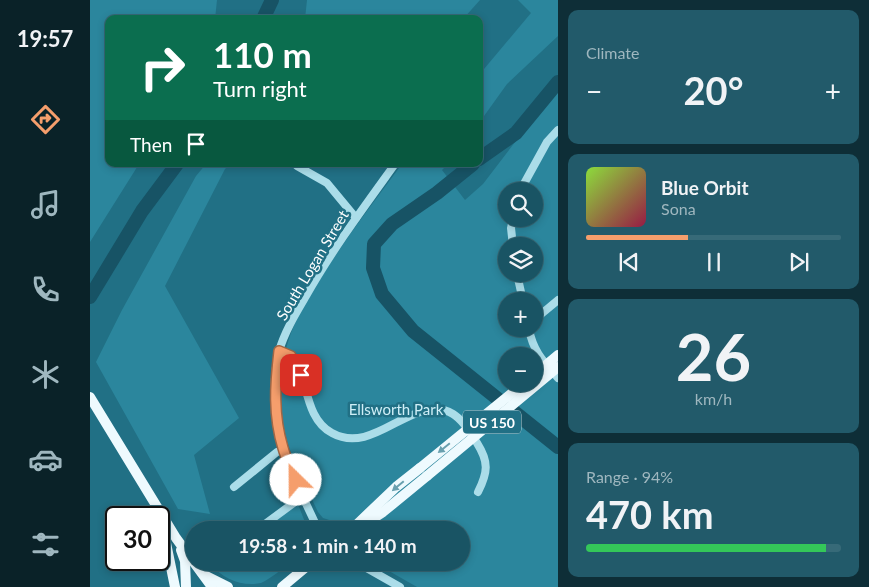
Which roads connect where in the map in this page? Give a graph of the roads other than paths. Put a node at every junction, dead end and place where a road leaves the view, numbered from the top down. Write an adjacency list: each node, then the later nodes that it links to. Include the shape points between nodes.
1 (558, 130): 4 (street)
2 (299, 167): 5 (street, via 327,182)
3 (393, 167): 5 (street, South Logan Street)
4 (525, 182)
5 (356, 218): 9 (street, South Logan Street, via 315,280)
6 (558, 300): 7 (street)
7 (543, 312)
8 (531, 337): 13 (street, via 538,356)
9 (279, 351): 16 (street, South Logan Street, via 274,389); 19 (street, via 295,361 315,418 331,433 348,438 366,437 418,412 436,410 452,413 461,420 487,466)
10 (558, 355): 11 (main road, bridge)
11 (543, 367)
12 (558, 367): 17 (main road, US 150, bridge)
13 (558, 378)
14 (513, 392): 17 (main road, US 150, one-way to 17, bridge)
15 (90, 397): 21 (main road)
16 (283, 450): 18 (street); 20 (street, South Logan Street)
17 (423, 472): 25 (main road, US 150, one-way to 25, via 396,488); 26 (main road, US 150)
18 (234, 486)
19 (478, 492)
20 (303, 496): 23 (street); 24 (street, South Logan Street)
21 (153, 502): 22 (main road); 27 (main road)
22 (154, 506)
23 (269, 521)
24 (314, 521)
25 (361, 521)
26 (370, 521)
27 (176, 538): 32 (main road); 36 (main road, via 185,561)
28 (170, 563): 35 (main road)
29 (204, 571): 32 (street)
30 (301, 571): 34 (main road)
31 (368, 571): 33 (street)
32 (201, 573): 37 (main road); 38 (main road)
33 (384, 583): 40 (street)
34 (284, 585): 39 (main road)
35 (175, 587)
36 (186, 587)
37 (212, 587)
38 (228, 587)
39 (272, 587)
40 (400, 587)

